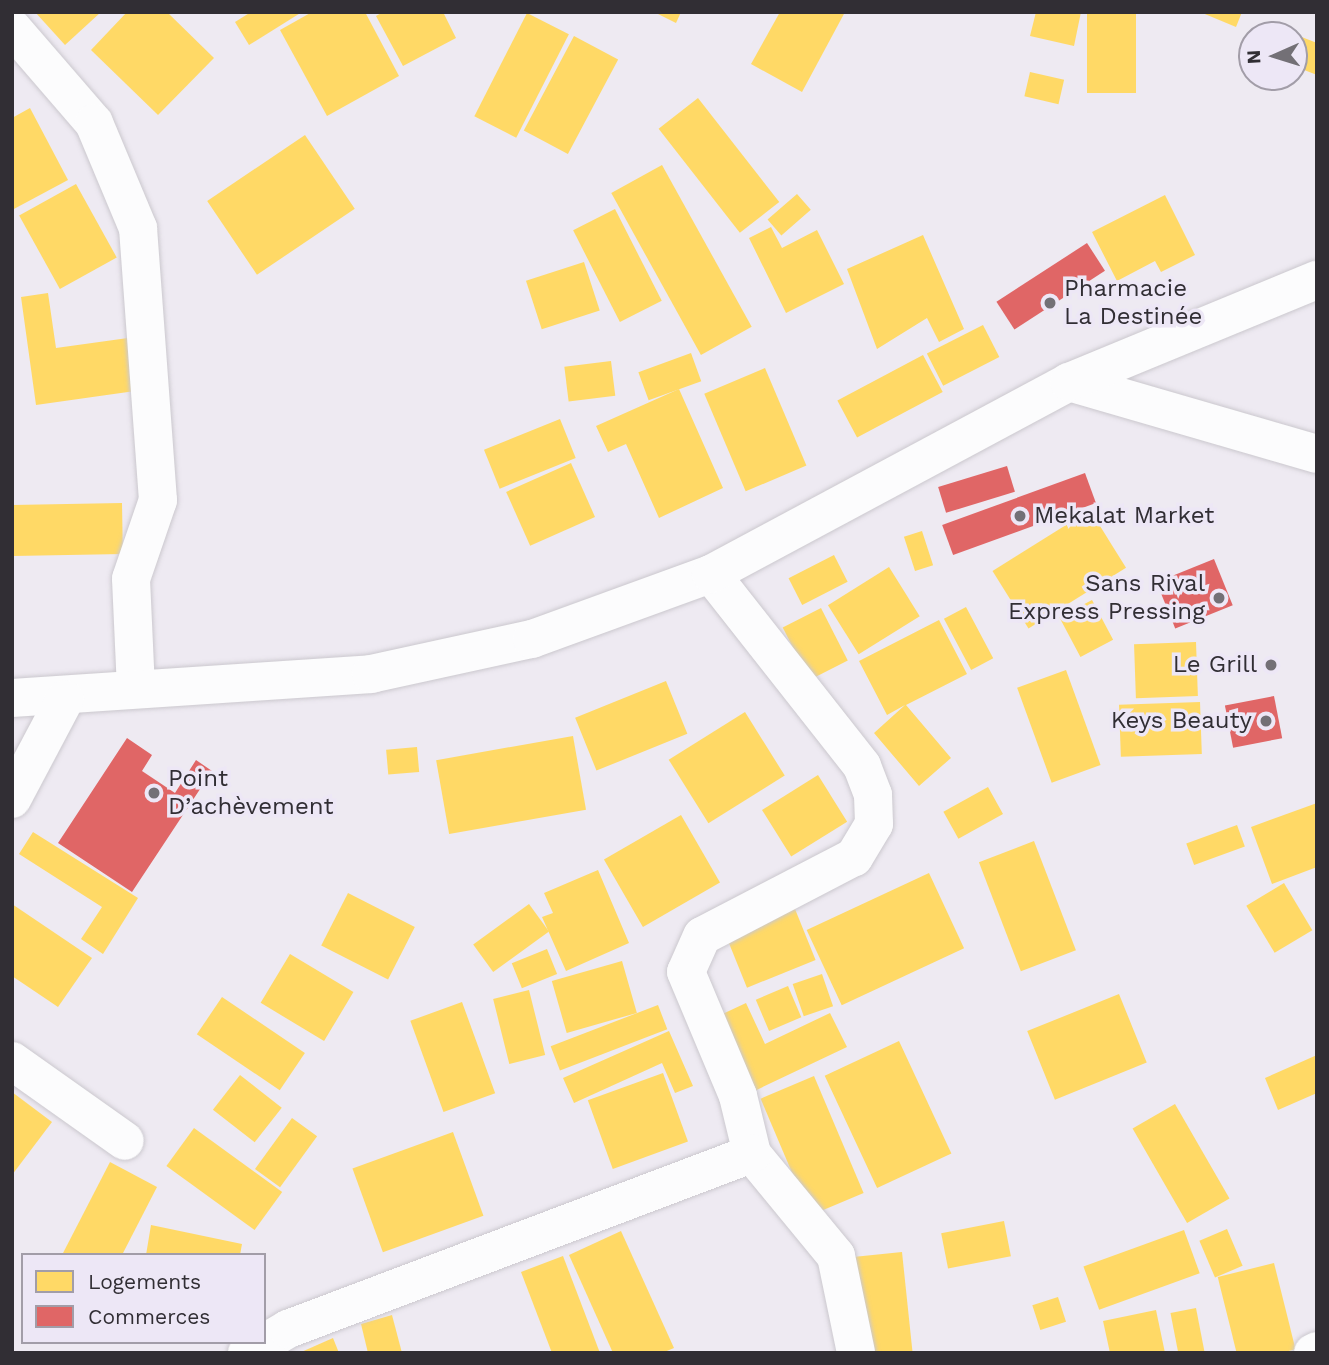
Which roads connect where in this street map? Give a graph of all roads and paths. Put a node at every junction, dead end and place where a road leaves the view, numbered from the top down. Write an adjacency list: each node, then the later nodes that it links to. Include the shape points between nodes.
1 (18, 44): 6 (street, via 94,123 138,228 158,500 131,579)
2 (1317, 280): 3 (street)
3 (1069, 382): 4 (street); 5 (street)
4 (1317, 454)
5 (711, 574): 6 (street, via 450,662 370,674); 12 (street, via 862,766 873,795 874,824 855,857 702,936 690,952 686,972 738,1096)
6 (136, 689): 8 (street)
7 (12, 698): 8 (street)
8 (65, 699): 9 (street)
9 (12, 799)
10 (12, 1061): 11 (street)
11 (125, 1141)
12 (752, 1154): 13 (street, via 288,1329); 16 (street, via 836,1256)
13 (266, 1342)
14 (262, 1344): 15 (street)
15 (247, 1353)
16 (856, 1353)

